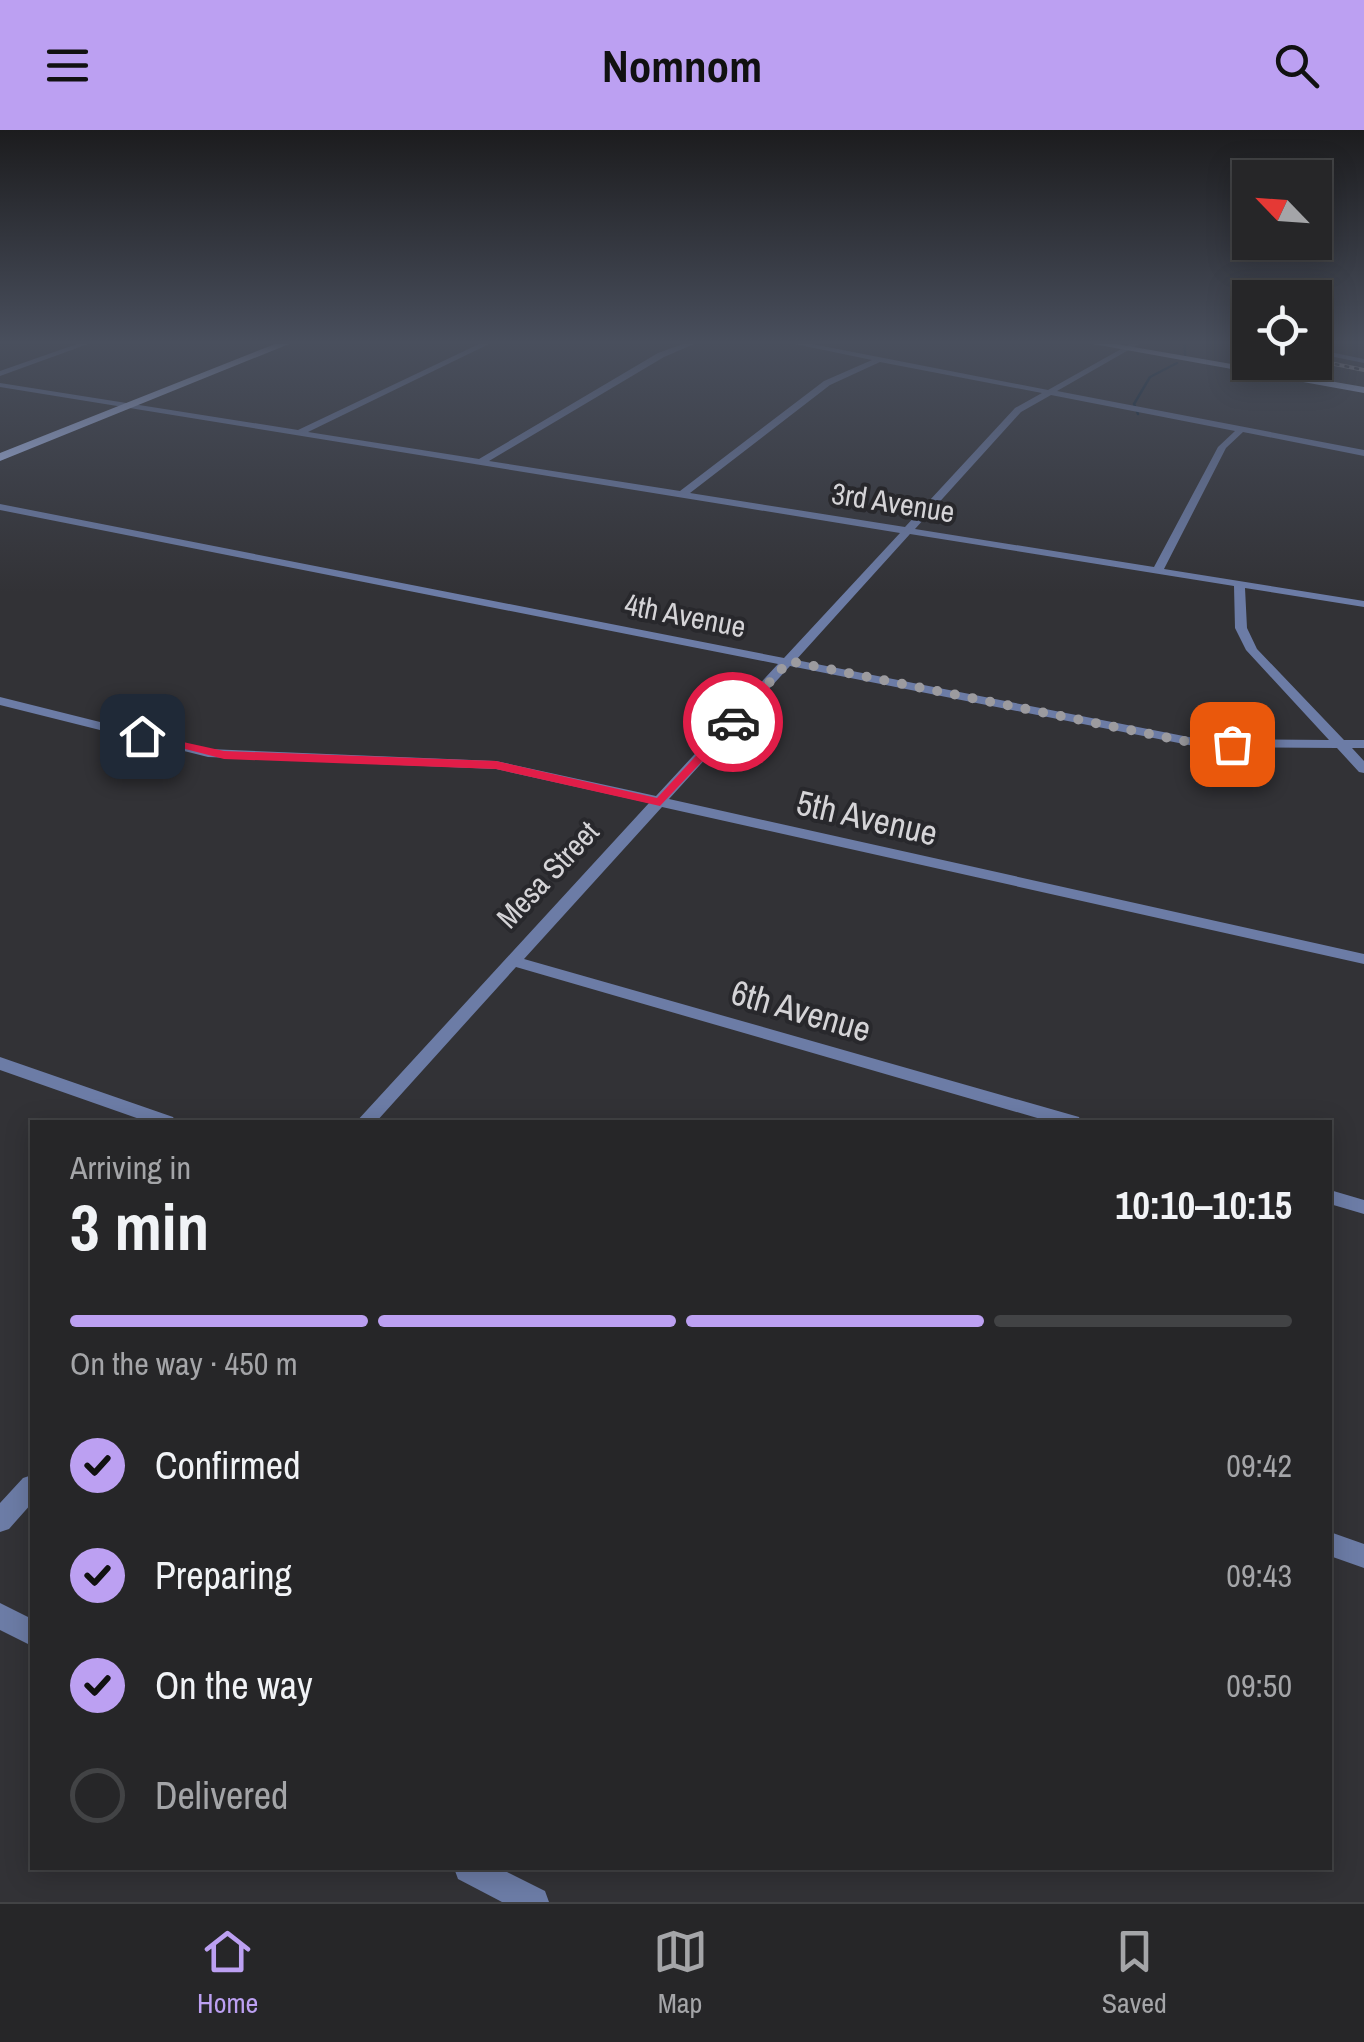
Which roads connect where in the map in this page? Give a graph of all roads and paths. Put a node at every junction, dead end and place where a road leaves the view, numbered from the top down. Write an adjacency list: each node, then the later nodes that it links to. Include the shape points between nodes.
1 (76, 427): 11 (main road)
2 (266, 427): 9 (street, 3rd Avenue)
3 (310, 427): 9 (street)
4 (541, 427): 12 (street)
5 (769, 427): 13 (street)
6 (1002, 427): 15 (street, Mesa Street)
7 (1230, 427): 8 (street)
8 (1242, 429): 10 (street); 16 (street, via 1222,447)
9 (299, 432): 12 (street, 3rd Avenue)
10 (1364, 453)
11 (0, 457)
12 (481, 462): 13 (street, 3rd Avenue)
13 (682, 494): 15 (street, 3rd Avenue)
14 (0, 507): 19 (street, 4th Avenue)
15 (905, 530): 16 (street, 3rd Avenue); 19 (street, Mesa Street)
16 (1158, 570): 17 (street, 3rd Avenue)
17 (1239, 584): 18 (street, 3rd Avenue); 22 (street, via 1242,628 1252,650)
18 (1364, 604)
19 (789, 661): 22 (street, 4th Avenue, via 1199,744); 24 (street, Mesa Street)
20 (0, 701): 24 (street, 5th Avenue, via 208,753 496,765)
21 (1364, 744): 22 (street, 4th Avenue)
22 (1342, 745): 23 (street)
23 (1364, 770)
24 (660, 802): 25 (street, 5th Avenue); 26 (street, Mesa Street)
25 (1364, 959)
26 (512, 961): 29 (street, Mesa Street); 30 (street, 6th Avenue)
27 (0, 1063): 28 (street)
28 (160, 1120)
29 (367, 1120)
30 (1065, 1120)
31 (1332, 1198): 32 (street)
32 (1364, 1206)
33 (30, 1488): 34 (street)
34 (0, 1521)
35 (1332, 1545): 36 (street)
36 (1364, 1556)
37 (0, 1616): 38 (street)
38 (30, 1633)
39 (473, 1870): 40 (street)
40 (534, 1902)

